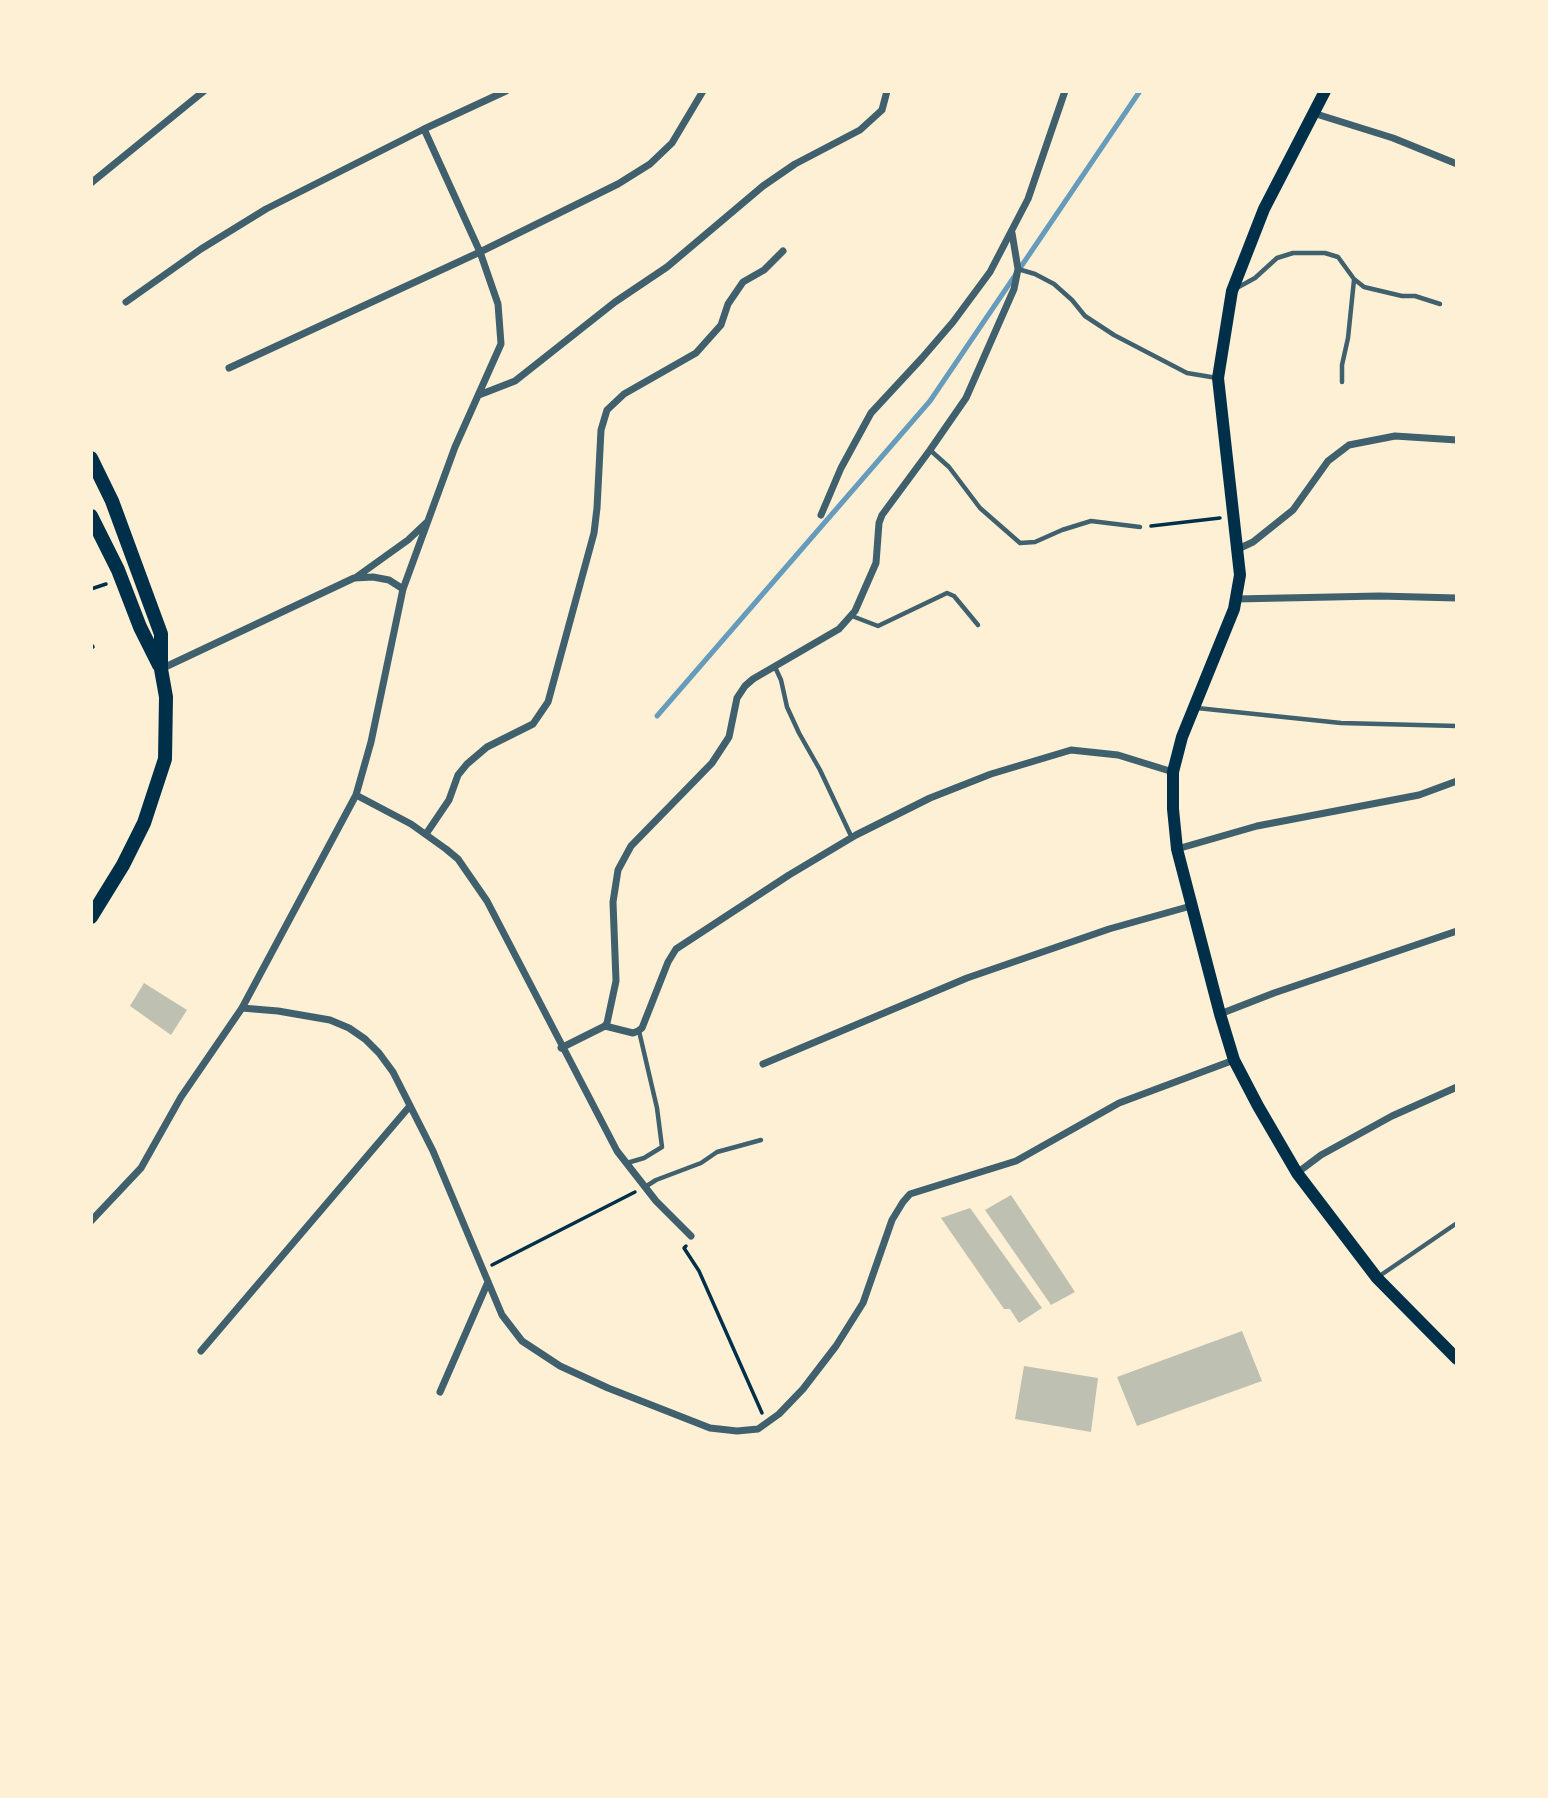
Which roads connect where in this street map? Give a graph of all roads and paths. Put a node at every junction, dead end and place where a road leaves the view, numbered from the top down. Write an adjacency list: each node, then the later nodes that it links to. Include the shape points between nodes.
1 (204, 91): 10 (street)
2 (506, 91): 8 (street)
3 (703, 91): 13 (street, via 672,143 650,164)
4 (887, 91): 22 (street, via 881,110 860,130 763,186 667,267 515,381)
5 (1065, 91): 11 (street)
6 (1325, 91): 7 (main road)
7 (1313, 113): 9 (street); 16 (main road, via 1264,209)
8 (424, 130): 13 (street); 17 (street, via 266,208)
9 (1457, 164)
10 (91, 183)
11 (1012, 233): 14 (street); 26 (street, via 953,322 870,413)
12 (783, 251): 45 (street, via 743,282 721,325 696,353 633,388 607,410 601,430 594,533 548,702 533,724 487,747 467,764)
13 (480, 252): 19 (street); 22 (street, via 498,304 501,344)
14 (1018, 269): 20 (lane, via 1054,284 1085,316 1114,335 1187,373); 24 (street, via 1014,289 966,398)
15 (1354, 279): 16 (lane, via 1333,254 1293,253 1277,258); 18 (lane, via 1364,287); 21 (lane)
16 (1232, 291): 20 (main road)
17 (126, 302)
18 (1440, 304)
19 (229, 368)
20 (1218, 378): 28 (main road)
21 (1342, 382)
22 (479, 395): 29 (street)
23 (1457, 440): 31 (street, via 1395,436 1349,445 1328,461 1293,510)
24 (930, 450): 30 (lane, via 949,467 980,509 1020,543 1091,522); 36 (street, via 882,515 873,574)
25 (91, 458): 39 (main road, via 151,603 161,634)
26 (821, 515)
27 (91, 516): 39 (main road)
28 (1233, 516): 30 (path); 31 (main road)
29 (427, 523): 32 (street); 33 (street)
30 (1140, 527)
31 (1238, 549): 35 (main road)
32 (355, 578): 33 (street, via 390,580); 39 (street)
33 (403, 589): 44 (street)
34 (1457, 598): 35 (street)
35 (1236, 599): 40 (main road)
36 (852, 616): 37 (lane, via 878,626 947,593); 38 (street, via 839,629)
37 (978, 625)
38 (775, 667): 46 (lane, via 787,707); 53 (street, via 745,686 737,698 729,737 717,755 623,858 613,902 616,981)
39 (161, 669): 49 (main road, via 166,697 165,759 144,823)
40 (1193, 708): 41 (lane, via 1341,723); 42 (main road)
41 (1457, 726)
42 (1173, 772): 46 (street, via 1118,755 1063,751 930,798); 47 (main road)
43 (1457, 781): 47 (street, via 1419,794 1257,826)
44 (356, 795): 45 (street); 51 (street)
45 (426, 834): 55 (street, via 458,859 487,901)
46 (852, 838): 54 (street, via 677,949)
47 (1177, 849): 48 (main road)
48 (1191, 906): 52 (main road); 57 (street, via 979,974)
49 (91, 917)
50 (1457, 931): 52 (street)
51 (242, 1008): 59 (street, via 307,1015 349,1028 379,1053); 64 (street, via 181,1097 141,1168)
52 (1220, 1014): 56 (main road)
53 (606, 1026): 54 (street); 55 (street)
54 (639, 1031): 61 (lane, via 662,1147)
55 (561, 1048): 61 (street)
56 (1234, 1060): 62 (main road); 73 (street, via 1119,1104 1016,1161 910,1194 892,1220 863,1303 803,1389)
57 (763, 1064)
58 (1457, 1087): 62 (street, via 1392,1116)
59 (409, 1107): 67 (street); 70 (street)
60 (761, 1140): 63 (lane, via 717,1152)
61 (626, 1163): 63 (street)
62 (1297, 1173): 68 (main road)
63 (645, 1187): 66 (street); 67 (path)
64 (91, 1222)
65 (1457, 1223): 68 (lane)
66 (691, 1236): 73 (path, via 684,1248 699,1271)
67 (484, 1269): 69 (street)
68 (1377, 1278): 71 (main road)
69 (488, 1282): 72 (street); 73 (street, via 516,1335 560,1366 710,1428 749,1431)
70 (201, 1351)
71 (1457, 1359)
72 (440, 1392)
73 (767, 1424)

